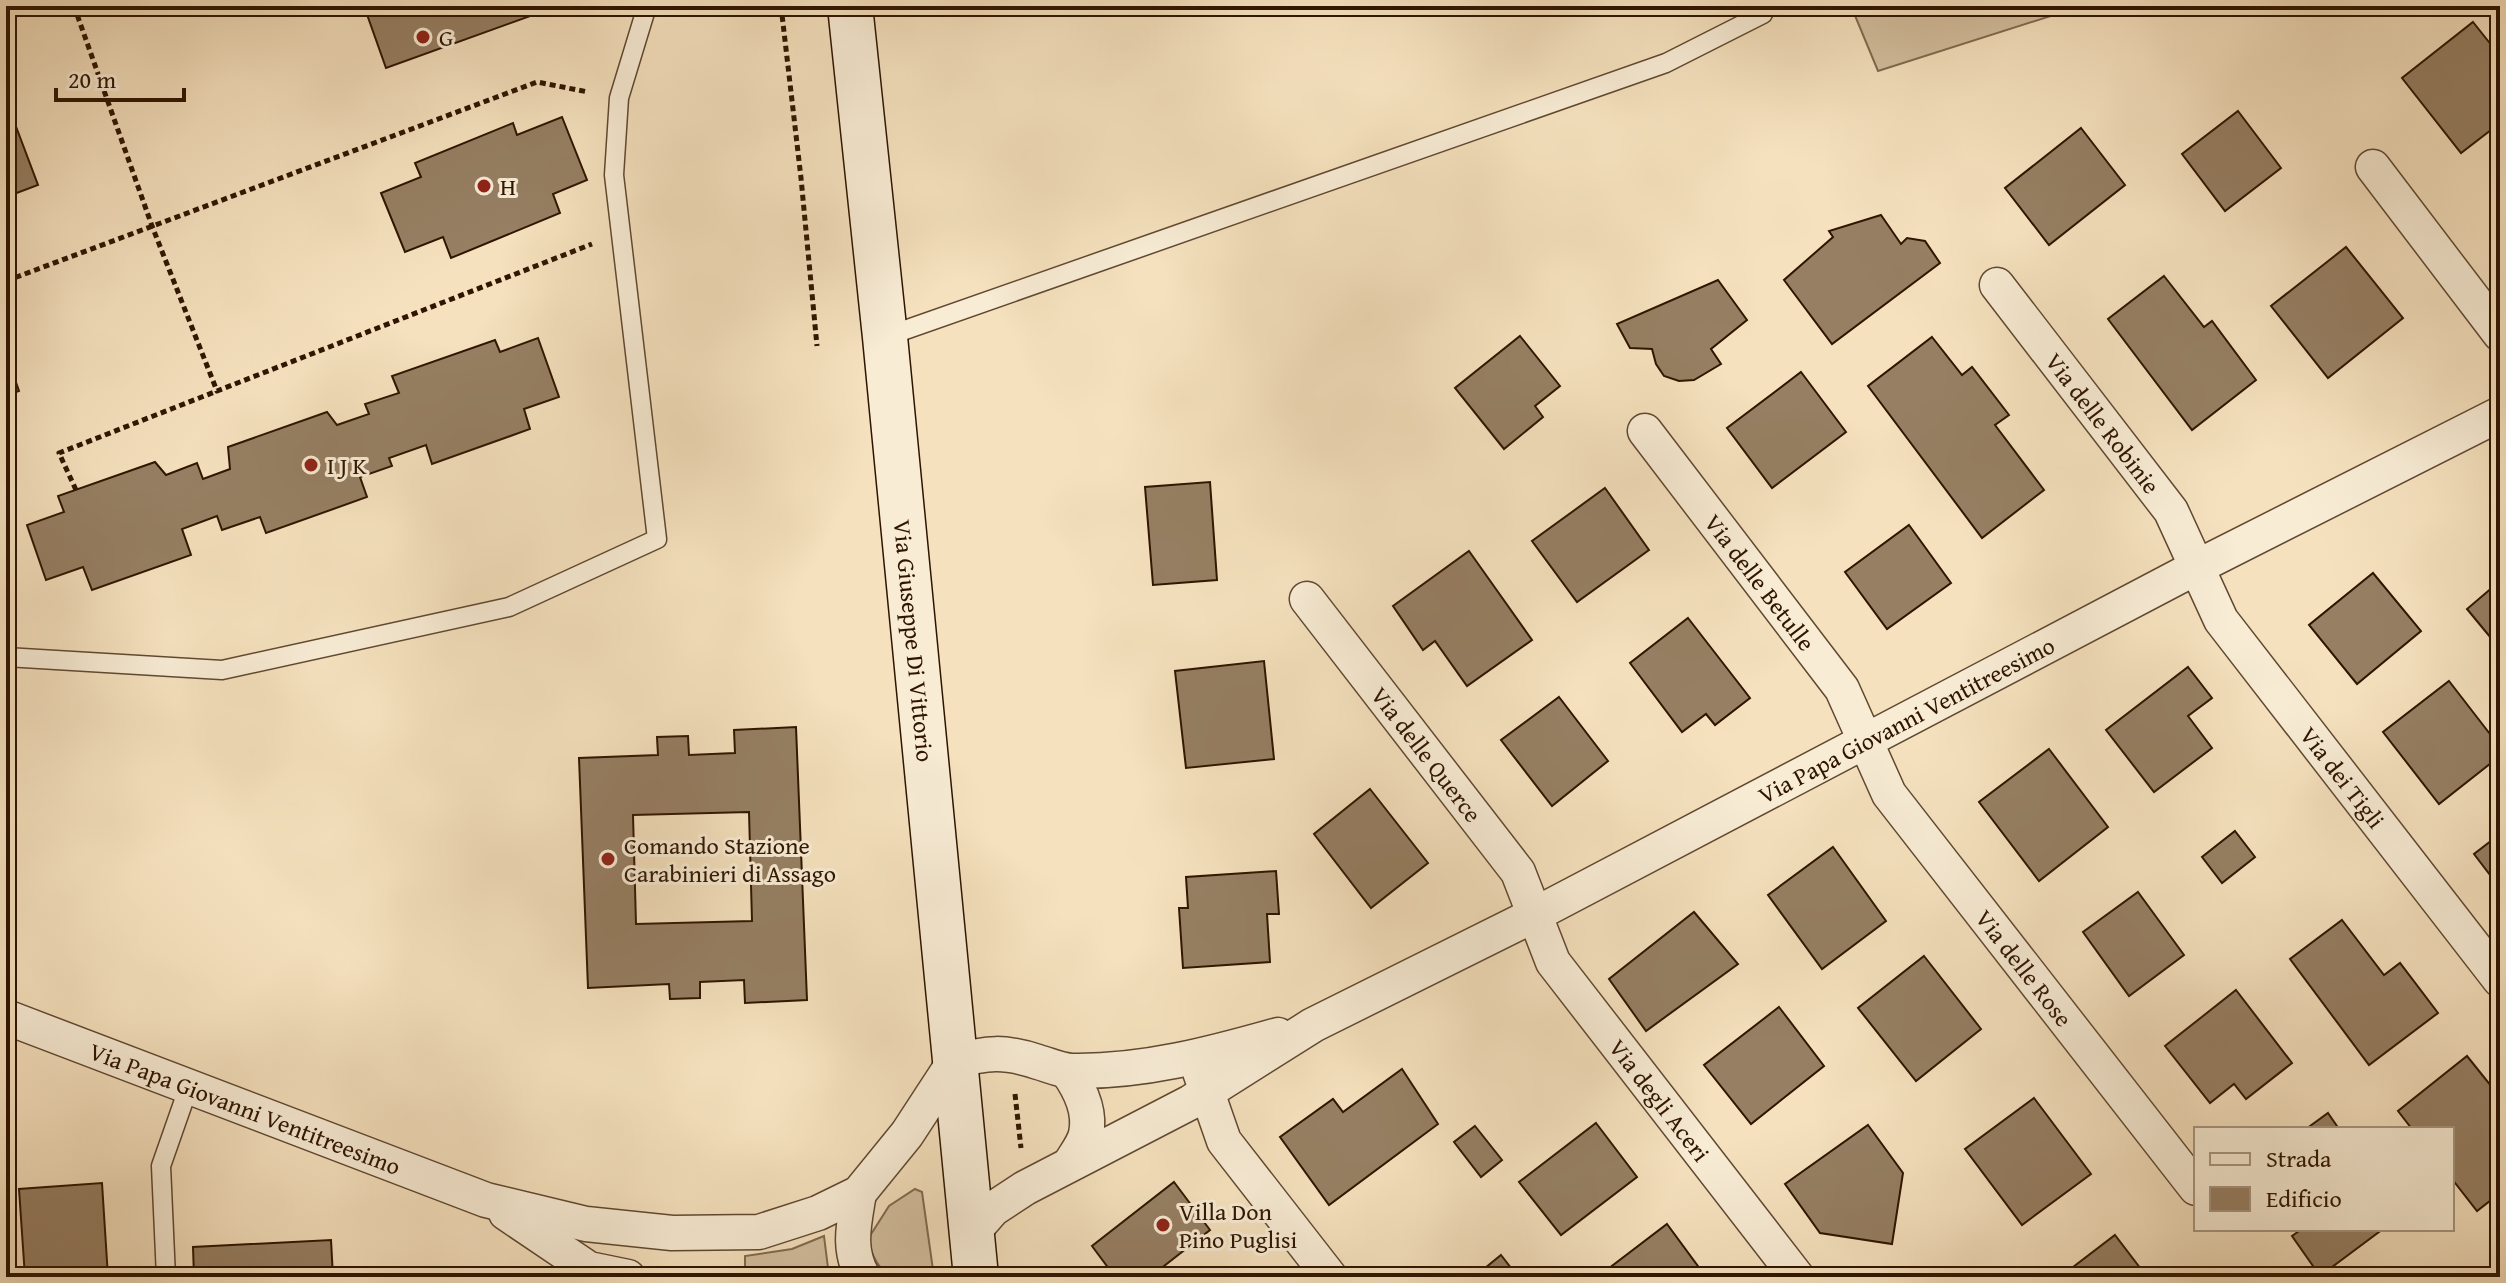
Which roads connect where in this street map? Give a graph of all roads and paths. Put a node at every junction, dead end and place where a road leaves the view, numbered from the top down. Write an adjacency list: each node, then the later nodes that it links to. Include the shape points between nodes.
1 (74, 6): 8 (path)
2 (648, 6): 6 (lane)
3 (781, 6): 14 (path)
4 (850, 6): 13 (main road, Via Giuseppe Di Vittorio)
5 (1763, 14): 13 (lane, via 1666,63)
6 (619, 98): 8 (path, via 537,82); 9 (lane, via 614,175)
7 (2373, 167): 12 (street)
8 (152, 226): 10 (path); 15 (path)
9 (619, 233): 15 (path); 21 (lane, via 657,539 509,607 222,670)
10 (6, 281)
11 (1997, 285): 19 (street, Via delle Robinie, via 2171,511)
12 (2500, 334)
13 (885, 337): 29 (main road, Via Giuseppe Di Vittorio)
14 (817, 346)
15 (217, 391): 18 (path, via 59,453)
16 (2500, 414): 19 (street, Via Papa Giovanni Ventitreesimo)
17 (1645, 431): 22 (street, Via delle Betulle, via 1842,689)
18 (76, 490)
19 (2195, 568): 22 (street, Via Papa Giovanni Ventitreesimo); 24 (street, Via dei Tigli, via 2221,620)
20 (1307, 599): 23 (street, Via delle Querce, via 1518,872)
21 (6, 657)
22 (1865, 740): 23 (street, Via Papa Giovanni Ventitreesimo); 34 (street, Via delle Rose, via 1889,794)
23 (1536, 914): 26 (street, Via Papa Giovanni Ventitreesimo); 44 (street, Via degli Aceri, via 1553,962)
24 (2500, 980)
25 (6, 1017): 31 (street, Via Papa Giovanni Ventitreesimo)
26 (1313, 1025): 28 (street, Via Papa Giovanni Ventitreesimo); 32 (street, Via Papa Giovanni Ventitreesimo)
27 (1011, 1054): 29 (street, Via Papa Giovanni Ventitreesimo, via 984,1053); 30 (street, Via Papa Giovanni Ventitreesimo); 35 (path)
28 (1196, 1056): 30 (street, Via Papa Giovanni Ventitreesimo, via 1116,1071); 32 (street)
29 (954, 1062): 36 (street, Via Papa Giovanni Ventitreesimo, via 907,1134); 38 (main road, Via Giuseppe Di Vittorio)
30 (1067, 1071): 33 (street, via 1081,1091 1086,1113 1086,1135)
31 (189, 1086): 37 (street, Via Papa Giovanni Ventitreesimo); 39 (lane, via 161,1166)
32 (1205, 1093): 33 (street, Via Papa Giovanni Ventitreesimo); 43 (street, via 1224,1141)
33 (1070, 1164): 35 (street, Via Papa Giovanni Ventitreesimo)
34 (2194, 1185)
35 (1025, 1188): 38 (street, Via Papa Giovanni Ventitreesimo, via 993,1209)
36 (859, 1193): 37 (street, Via Papa Giovanni Ventitreesimo, via 759,1232 672,1233 586,1224); 41 (street, Via Papa Giovanni Ventitreesimo, via 851,1237)
37 (486, 1200): 40 (street, Via Papa Giovanni Ventitreesimo, via 589,1269)
38 (971, 1234): 42 (main road, Via Giuseppe Di Vittorio)
39 (166, 1277)
40 (628, 1277)
41 (863, 1277)
42 (976, 1277)
43 (1330, 1277)
44 (1797, 1277)

